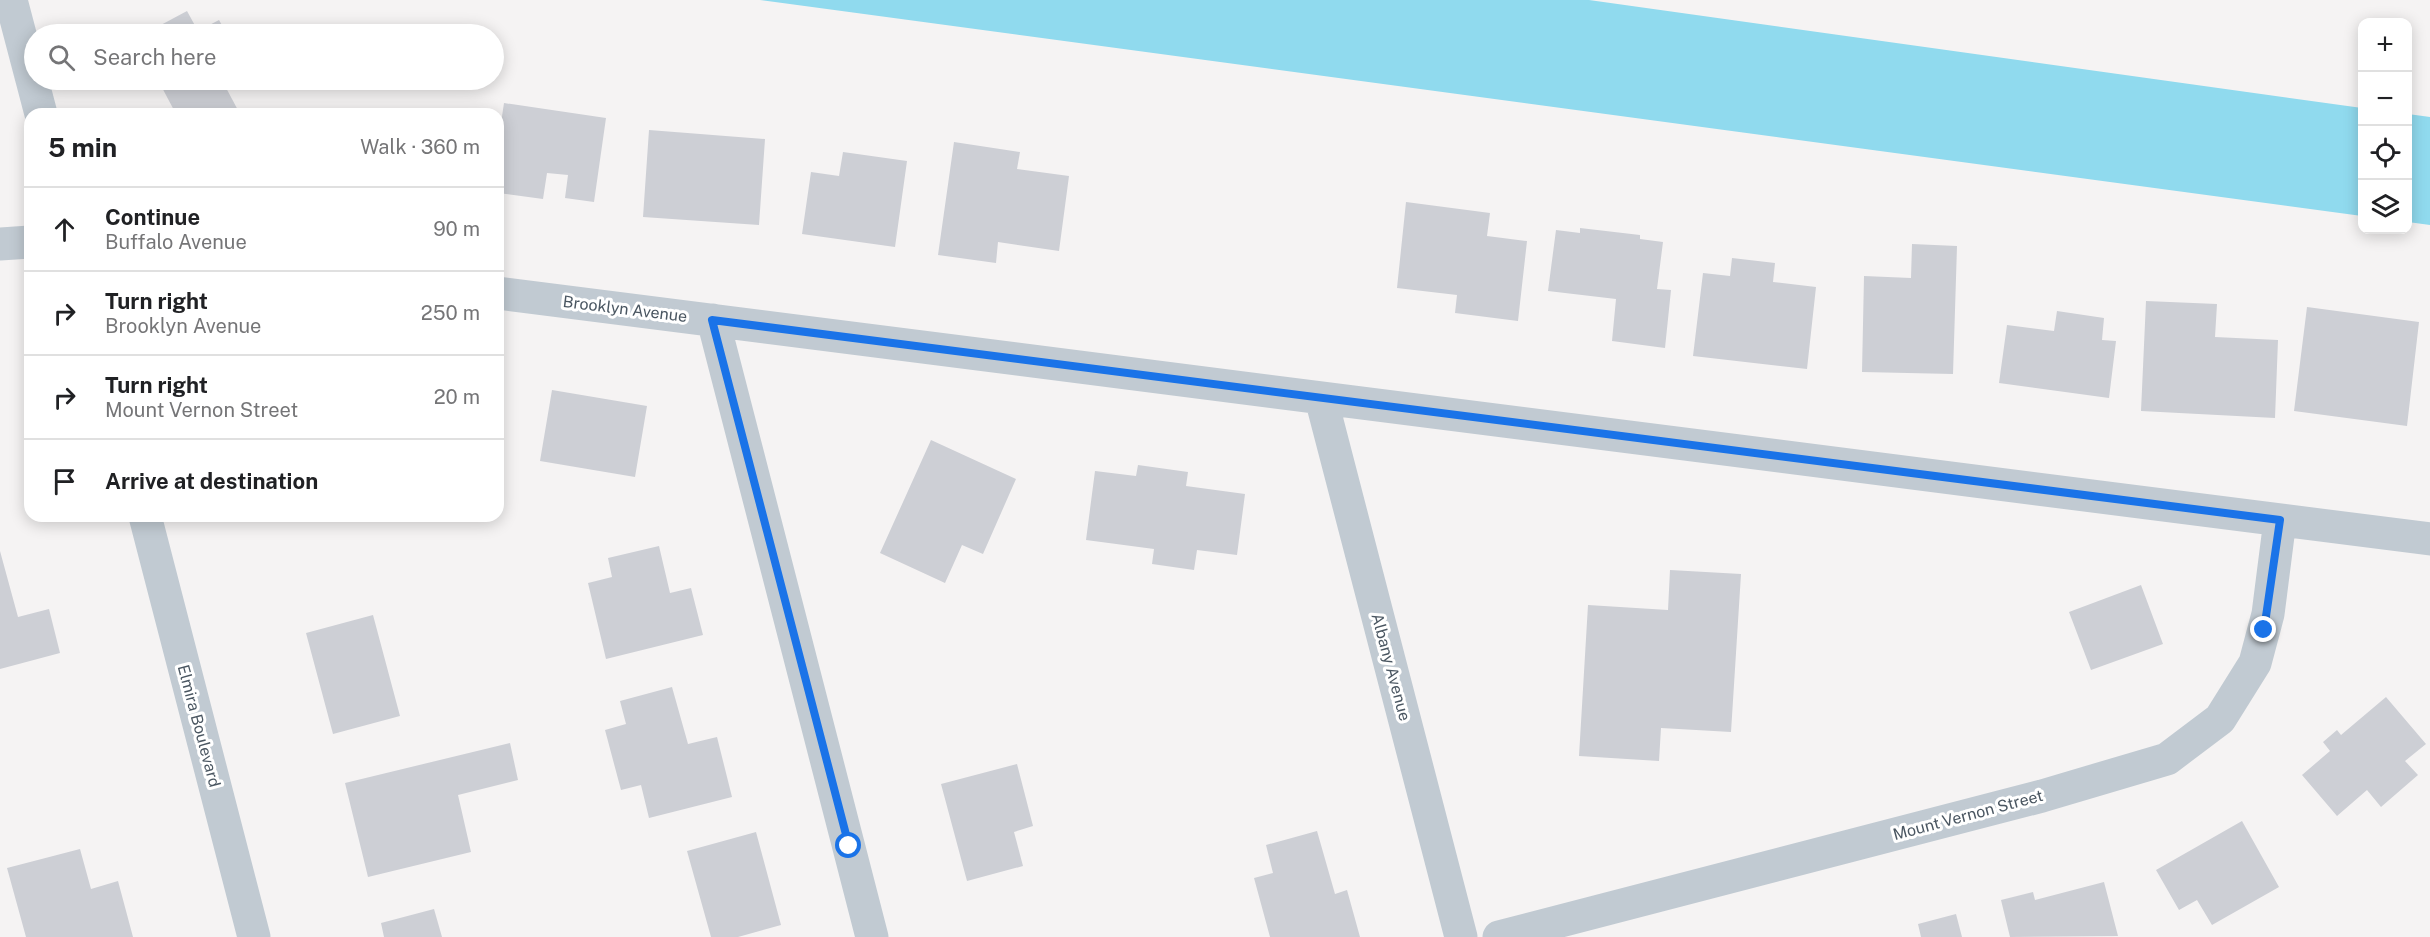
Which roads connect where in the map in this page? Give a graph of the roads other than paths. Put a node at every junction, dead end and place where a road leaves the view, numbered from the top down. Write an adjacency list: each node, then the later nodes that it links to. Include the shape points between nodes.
1 (11, 0): 2 (street)
2 (24, 49)
3 (35, 90): 4 (street)
4 (39, 108)
5 (24, 242): 6 (street)
6 (0, 244)
7 (504, 293): 8 (street, Brooklyn Avenue)
8 (712, 320): 9 (street, Brooklyn Avenue); 14 (street)
9 (1321, 398): 10 (street, Brooklyn Avenue); 15 (street, Albany Avenue)
10 (2280, 520): 12 (street, Brooklyn Avenue); 16 (street, Mount Vernon Street, via 2268,614 2255,663 2220,718 2167,759 2042,796)
11 (147, 522): 13 (street, Elmira Boulevard)
12 (2430, 539)
13 (254, 937)
14 (872, 937)
15 (1461, 937)
16 (1499, 937)

